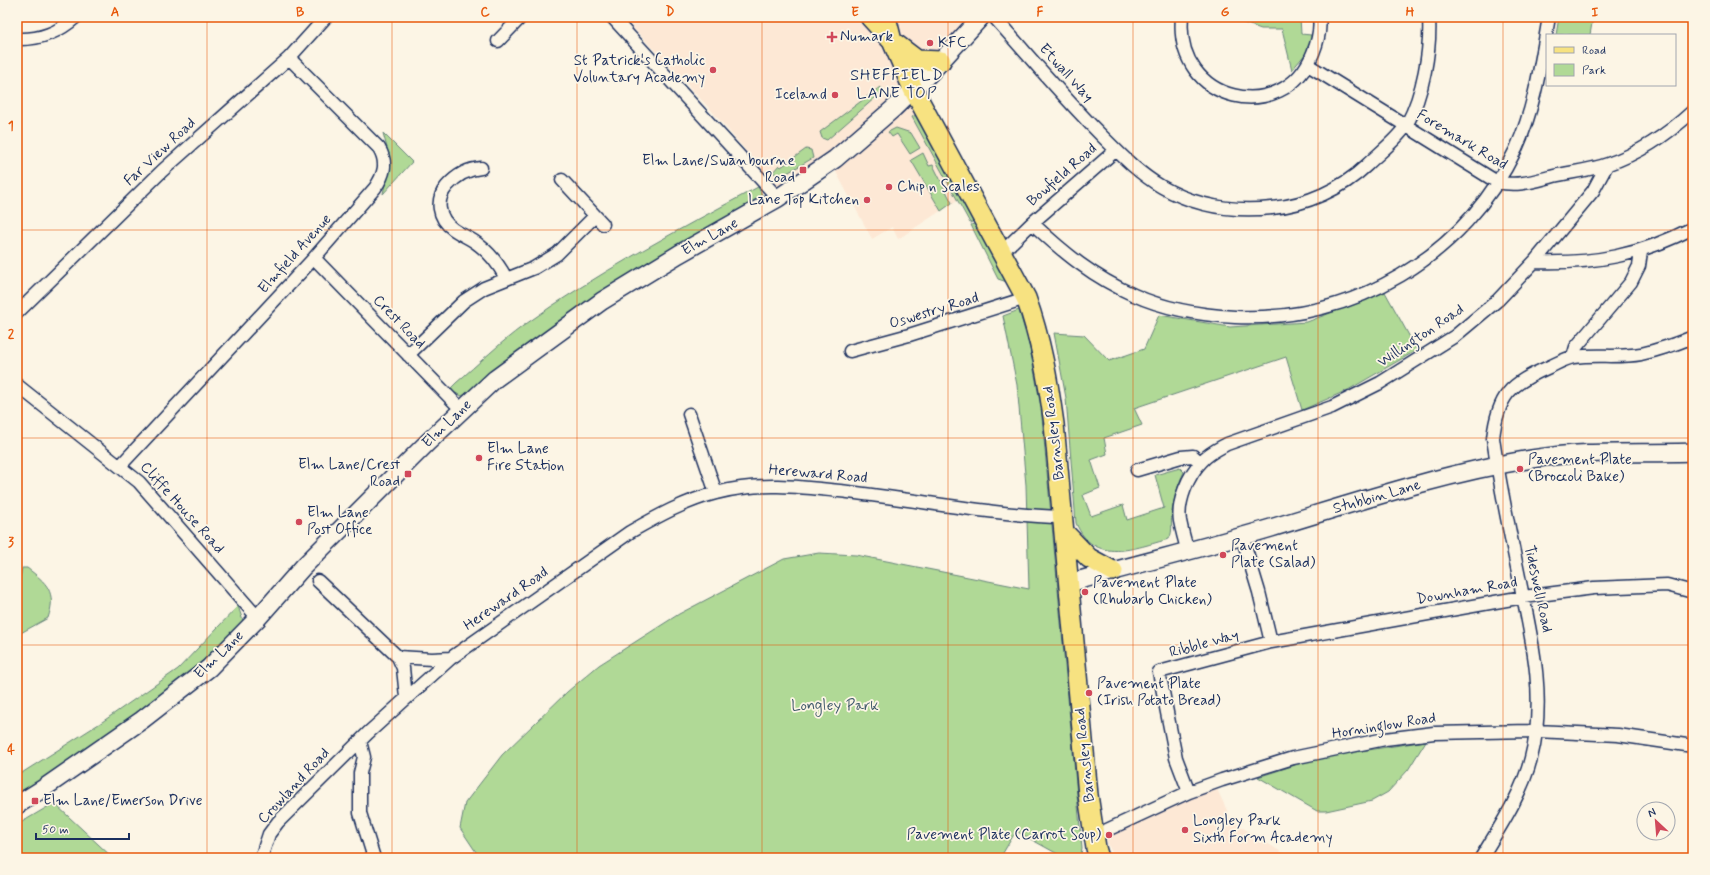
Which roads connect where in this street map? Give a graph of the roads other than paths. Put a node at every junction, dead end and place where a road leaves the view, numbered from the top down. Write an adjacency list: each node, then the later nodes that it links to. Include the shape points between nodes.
1 (76, 17): 13 (street, via 56,32 34,39)
2 (326, 17): 16 (street, Far View Road)
3 (521, 17): 14 (street)
4 (612, 17): 27 (street)
5 (870, 17): 15 (main road, Barnsley Road)
6 (886, 17): 15 (main road, Barnsley Road)
7 (981, 17): 17 (street, Elm Lane)
8 (994, 17): 22 (street, Etwall Way, via 1078,112)
9 (1182, 17): 18 (street, via 1181,30 1190,61 1197,73 1211,86 1224,93 1252,97 1270,94 1299,77)
10 (1319, 17): 18 (street, via 1318,40)
11 (1429, 17): 21 (street, Bowfield Road, via 1429,47 1424,72 1416,103)
12 (1549, 17): 26 (street, via 1534,98 1516,149)
13 (17, 39)
14 (498, 41)
15 (892, 41): 17 (main road, via 918,60); 19 (main road, Barnsley Road)
16 (289, 58): 32 (street, Elmfield Avenue, via 379,148 384,157 382,177 375,188); 36 (street, Far View Road, via 162,171)
17 (941, 61): 19 (street, Elm Lane)
18 (1308, 65): 21 (street, Foremark Road)
19 (913, 89): 27 (street, Elm Lane, via 835,159); 31 (main road, Barnsley Road)
20 (1693, 111): 23 (street, Foremark Road, via 1660,138 1634,154)
21 (1406, 125): 22 (street, Bowfield Road, via 1362,170 1336,188 1306,201 1251,210 1220,207 1191,200 1139,172); 26 (street, Foremark Road)
22 (1116, 150): 28 (street, Bowfield Road)
23 (1607, 165): 26 (street, Foremark Road, via 1524,184 1510,185); 33 (street, Willington Road, via 1593,191)
24 (481, 168): 34 (street, via 468,170 452,180 439,198 439,209 444,221 453,230 468,237 491,255)
25 (562, 180): 34 (street, via 599,220 557,254 534,268)
26 (1497, 182): 28 (street, via 1449,239 1426,259 1376,290 1299,314 1261,318 1191,312 1135,296 1088,271)
27 (778, 198): 42 (street, Elm Lane, via 602,301 522,358)
28 (1032, 223): 31 (street, Bowfield Road)
29 (1693, 228): 30 (street)
30 (1640, 252): 33 (street, via 1568,263); 40 (street, via 1639,266 1631,282 1576,347)
31 (1002, 253): 35 (main road, Barnsley Road)
32 (314, 258): 39 (street, Crest Road); 46 (street, Elmfield Avenue)
33 (1534, 262): 45 (street, Willington Road, via 1498,300 1455,336 1380,384 1332,407 1227,444 1212,451)
34 (506, 278): 39 (street, via 464,301)
35 (1026, 298): 38 (street, Oswestry Road); 50 (main road, Barnsley Road, via 1038,332 1047,371)
36 (17, 313)
37 (1693, 337): 40 (street, Tideswell Road, via 1640,354)
38 (850, 351)
39 (408, 355): 42 (street, Crest Road)
40 (1572, 357): 47 (street, Tideswell Road, via 1526,378 1511,389 1501,403 1495,418 1493,438)
41 (17, 385): 46 (street, Cliffe House Road)
42 (461, 409): 58 (street, Elm Lane, via 303,567)
43 (689, 414): 49 (street)
44 (1693, 452): 47 (street, Stubbin Lane, via 1581,454)
45 (1200, 462): 48 (street, via 1193,456 1181,457); 52 (street, Willington Road, via 1181,503 1180,520)
46 (120, 466): 58 (street, Cliffe House Road, via 139,482)
47 (1497, 466): 51 (street, Stubbin Lane, via 1354,503); 57 (street, Tideswell Road)
48 (1137, 470)
49 (716, 493): 50 (street, Hereward Road, via 752,486 798,486 1034,516); 61 (street, Hereward Road, via 687,502 630,532)
50 (1063, 525): 53 (main road, via 1089,558); 55 (main road, Barnsley Road)
51 (1242, 536): 52 (street, Stubbin Lane); 59 (street)
52 (1188, 552): 53 (street, Stubbin Lane)
53 (1113, 571): 55 (street, Stubbin Lane)
54 (318, 581): 60 (street)
55 (1069, 583): 68 (main road, Barnsley Road)
56 (1693, 592): 57 (street, Downham Road, via 1667,585 1640,585)
57 (1523, 597): 59 (street, Downham Road); 63 (street, Tideswell Road, via 1534,654)
58 (258, 618): 67 (street, Elm Lane, via 208,668 174,696)
59 (1271, 642): 66 (street, Ribble Way, via 1158,672 1176,758)
60 (398, 657): 61 (street); 62 (street, via 403,668)
61 (451, 658): 62 (street, Hereward Road)
62 (406, 697): 64 (street, Crowland Road)
63 (1537, 731): 65 (street, Horninglow Road, via 1618,735); 66 (street, Horninglow Road, via 1434,733 1364,743 1293,758); 72 (street, Tideswell Road, via 1523,783)
64 (360, 741): 69 (street, Crowland Road, via 278,822 269,834); 70 (street, via 364,757 360,773 360,813)
65 (1693, 746)
66 (1189, 792): 68 (street, Horninglow Road)
67 (17, 805)
68 (1094, 836): 71 (main road, Barnsley Road)
69 (261, 858)
70 (374, 858)
71 (1099, 858)
72 (1481, 858)

